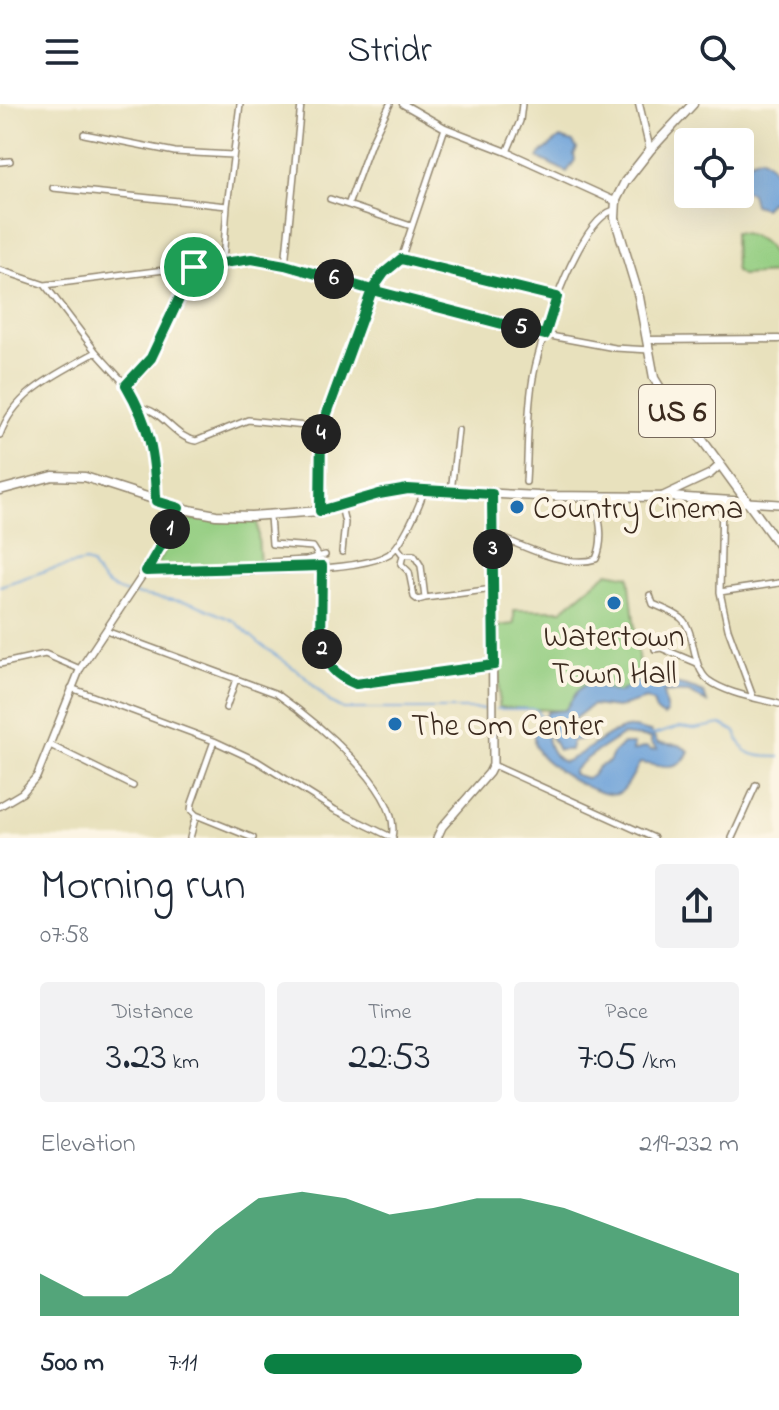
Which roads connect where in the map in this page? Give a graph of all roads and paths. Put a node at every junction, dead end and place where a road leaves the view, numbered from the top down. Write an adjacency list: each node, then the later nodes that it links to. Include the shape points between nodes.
1 (240, 104): 12 (street)
2 (301, 104): 23 (street)
3 (390, 104): 17 (street)
4 (403, 104): 8 (street)
5 (522, 104): 11 (street)
6 (639, 104): 10 (street)
7 (693, 104): 10 (main road, US 6)
8 (445, 128): 11 (street); 20 (street)
9 (84, 134): 12 (street, via 175,152)
10 (650, 150): 18 (main road, US 6)
11 (507, 152): 18 (street)
12 (233, 155): 19 (street)
13 (10, 161): 14 (street)
14 (0, 162)
15 (53, 188): 19 (street)
16 (330, 199): 17 (street)
17 (348, 205): 20 (street)
18 (616, 205): 28 (street, via 576,255); 31 (main road, US 6)
19 (227, 206): 22 (street)
20 (411, 226): 21 (street)
21 (401, 259): 27 (street); 28 (street)
22 (223, 262): 23 (street, via 252,259); 24 (street)
23 (285, 265): 27 (street)
24 (194, 267): 26 (street); 34 (street, via 151,358)
25 (0, 270): 26 (street)
26 (45, 285): 33 (street)
27 (372, 290): 29 (street); 36 (street)
28 (557, 297): 29 (street)
29 (545, 335): 32 (street); 40 (street, via 532,382)
30 (779, 339): 31 (street)
31 (648, 340): 32 (main road, US 6)
32 (650, 350): 39 (main road, US 6, via 661,391)
33 (96, 352): 34 (street); 38 (street, via 18,402)
34 (126, 385): 35 (street)
35 (140, 408): 36 (street, via 196,441 248,420); 48 (street, via 152,448)
36 (321, 430): 53 (street)
37 (458, 430): 43 (street)
38 (0, 435)
39 (720, 465): 46 (main road); 49 (main road, US 6)
40 (526, 482)
41 (0, 490): 48 (main road, via 71,475)
42 (424, 490): 43 (main road); 51 (main road, via 399,490); 57 (street)
43 (451, 492): 44 (main road)
44 (492, 494): 45 (main road); 55 (main road)
45 (595, 497): 46 (main road); 55 (street, via 600,549 596,559 586,563)
46 (661, 497): 47 (main road)
47 (722, 500): 49 (main road); 65 (street)
48 (156, 501): 52 (main road)
49 (747, 502): 50 (main road); 56 (main road, US 6)
50 (779, 504)
51 (341, 506): 53 (main road); 58 (street)
52 (179, 508): 54 (main road); 62 (street)
53 (320, 511): 54 (main road)
54 (270, 516): 61 (street, via 272,544 313,547 322,555 268,562)
55 (493, 534): 64 (main road)
56 (779, 545)
57 (397, 547): 59 (street); 60 (street, via 378,559)
58 (342, 552)
59 (403, 555): 67 (street, via 414,555 421,566); 67 (street, via 401,564 409,572 414,597)
60 (322, 566): 61 (street); 72 (street, via 321,643 327,663 343,679 365,685)
61 (267, 569): 62 (street)
62 (146, 571): 68 (street)
63 (779, 583): 65 (street)
64 (493, 589): 67 (street); 72 (main road)
65 (720, 592): 76 (street)
66 (650, 595): 70 (street, via 653,604 685,623)
67 (425, 598)
68 (106, 631): 73 (street); 74 (street)
69 (655, 649): 70 (street)
70 (698, 663): 76 (street, via 706,678)
71 (0, 664): 73 (street, via 45,654)
72 (494, 665): 81 (main road)
73 (80, 669): 75 (street)
74 (236, 679): 78 (street); 88 (street, via 277,694 344,749 384,799)
75 (71, 688): 79 (street); 80 (street)
76 (753, 697): 77 (street)
77 (779, 704)
78 (226, 708)
79 (214, 741): 85 (street, via 192,803); 88 (street)
80 (50, 745): 83 (street); 84 (street, via 37,776)
81 (493, 765): 89 (main road); 90 (street)
82 (756, 785): 91 (street)
83 (133, 786)
84 (0, 806)
85 (196, 815): 86 (street); 87 (street)
86 (190, 838)
87 (253, 838)
88 (393, 838)
89 (437, 838)
90 (654, 838)
91 (732, 838)

